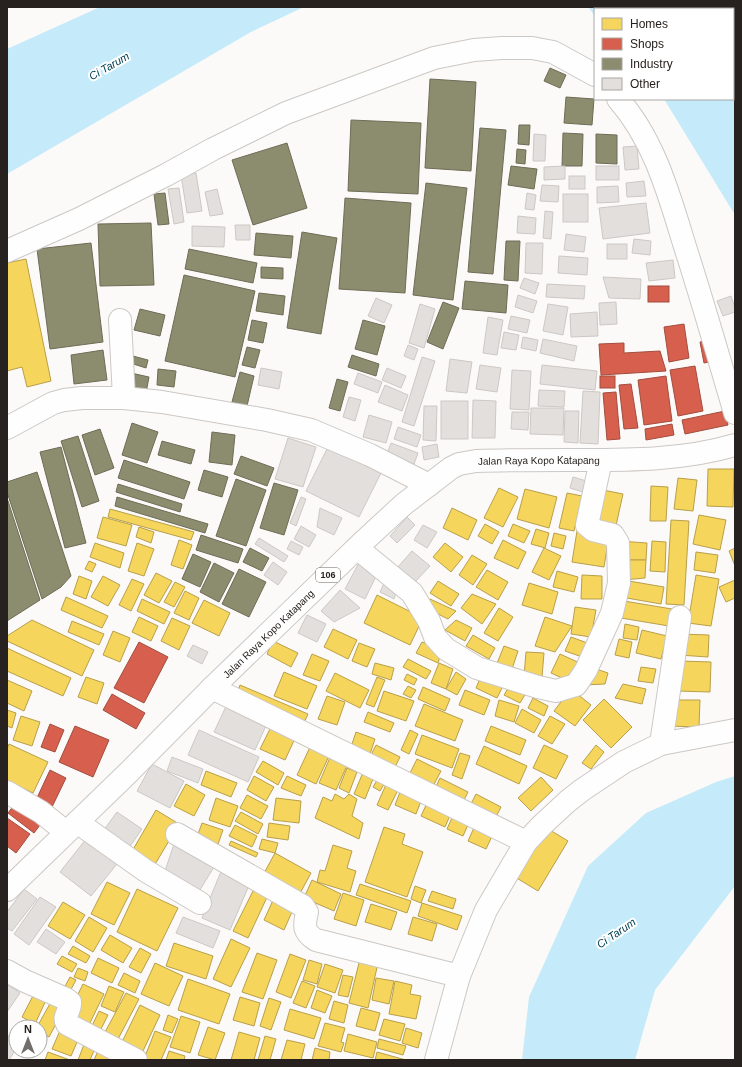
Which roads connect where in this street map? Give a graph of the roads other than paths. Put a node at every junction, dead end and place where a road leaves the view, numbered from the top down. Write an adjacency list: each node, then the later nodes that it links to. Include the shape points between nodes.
1 (594, 74): 3 (street, via 552,52 532,48 474,50 434,58 286,113 79,219)
2 (619, 100): 6 (street, via 643,133 661,172)
3 (7, 251)
4 (120, 320): 5 (street)
5 (124, 398): 7 (street, via 64,400 53,403); 10 (street, via 169,403 311,430 370,455)
6 (735, 413)
7 (7, 428)
8 (735, 445): 9 (street, Jalan Raya Kopo Katapang / 106, via 659,458)
9 (601, 460): 10 (street, Jalan Raya Kopo Katapang / 106, via 467,461 451,468); 11 (street, via 587,525 593,530 613,535 618,543 619,583 612,613 586,670 576,685 563,690 538,687 477,668 446,649 435,637 430,621 412,593)
10 (429, 485): 11 (street, Jalan Raya Kopo Katapang / 106, via 404,504)
11 (357, 548): 13 (street, Jalan Raya Kopo Katapang / 106)
12 (680, 617): 15 (street)
13 (212, 688): 17 (street, Jalan Raya Kopo Katapang / 106); 19 (street)
14 (735, 730): 15 (street)
15 (661, 744): 19 (street, via 624,762 582,790)
16 (7, 792): 17 (street)
17 (72, 827): 20 (street, Jalan Raya Kopo Katapang / 106); 21 (street)
18 (177, 834): 23 (street, via 303,906 307,912 305,928 308,935 316,940)
19 (526, 842): 23 (street, via 486,910)
20 (7, 890)
21 (200, 903)
22 (7, 971): 24 (street, via 66,999 70,1002 65,1016 67,1024)
23 (459, 976): 25 (street)
24 (136, 1060)
25 (436, 1060)

